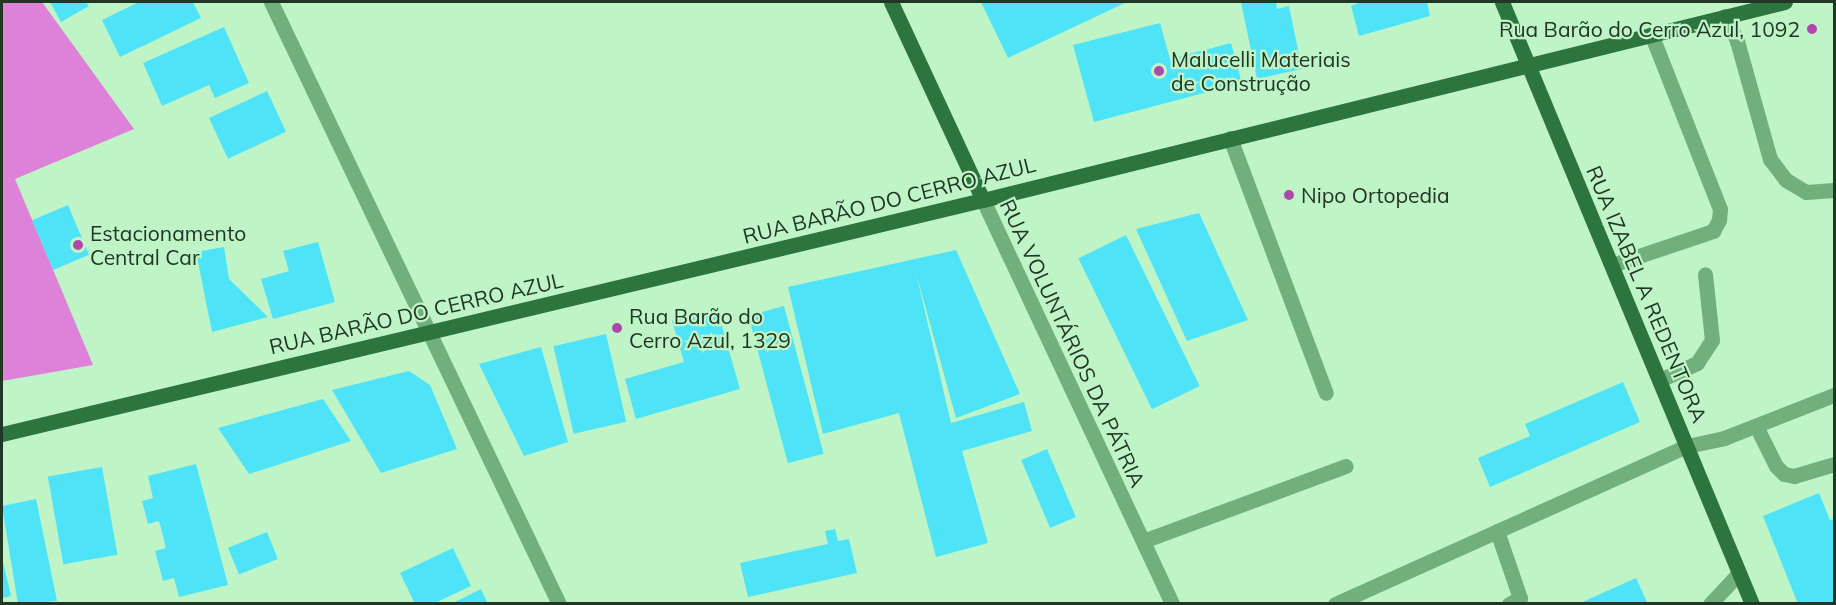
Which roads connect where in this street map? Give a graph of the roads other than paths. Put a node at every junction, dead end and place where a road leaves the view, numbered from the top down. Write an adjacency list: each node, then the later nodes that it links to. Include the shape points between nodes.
1 (271, 2): 13 (street)
2 (891, 2): 10 (main road, RUA VOLUNTÁRIOS DA PÁTRIA)
3 (1502, 2): 7 (main road, RUA IZABEL A REDENTORA)
4 (1785, 2): 5 (main road, RUA BARÃO DO CERRO AZUL)
5 (1725, 16): 6 (main road, RUA BARÃO DO CERRO AZUL); 9 (street, via 1737,41 1770,159 1786,180 1806,192)
6 (1651, 34): 7 (main road, RUA BARÃO DO CERRO AZUL); 11 (street, via 1720,209 1719,220 1713,231)
7 (1528, 64): 8 (main road, RUA BARÃO DO CERRO AZUL); 11 (main road, RUA IZABEL A REDENTORA)
8 (1230, 138): 10 (main road, RUA BARÃO DO CERRO AZUL); 15 (street)
9 (1834, 190)
10 (983, 200): 13 (main road, RUA BARÃO DO CERRO AZUL); 23 (street, RUA VOLUNTÁRIOS DA PÁTRIA)
11 (1612, 265): 14 (main road, RUA IZABEL A REDENTORA)
12 (1705, 274): 14 (street, via 1713,340 1697,363)
13 (429, 331): 18 (main road, RUA BARÃO DO CERRO AZUL); 26 (street)
14 (1660, 380): 19 (main road, RUA IZABEL A REDENTORA)
15 (1326, 393)
16 (1834, 395): 17 (street)
17 (1756, 426): 19 (street); 20 (street, via 1784,474 1794,476)
18 (2, 434)
19 (1687, 446): 22 (street); 24 (main road, RUA IZABEL A REDENTORA)
20 (1834, 464)
21 (1346, 466): 23 (street)
22 (1497, 531): 25 (street); 28 (street)
23 (1143, 542): 27 (street, RUA VOLUNTÁRIOS DA PÁTRIA)
24 (1739, 573): 29 (street); 30 (main road, RUA IZABEL A REDENTORA)
25 (1517, 602)
26 (559, 603)
27 (1172, 603)
28 (1335, 603)
29 (1710, 603)
30 (1752, 603)

